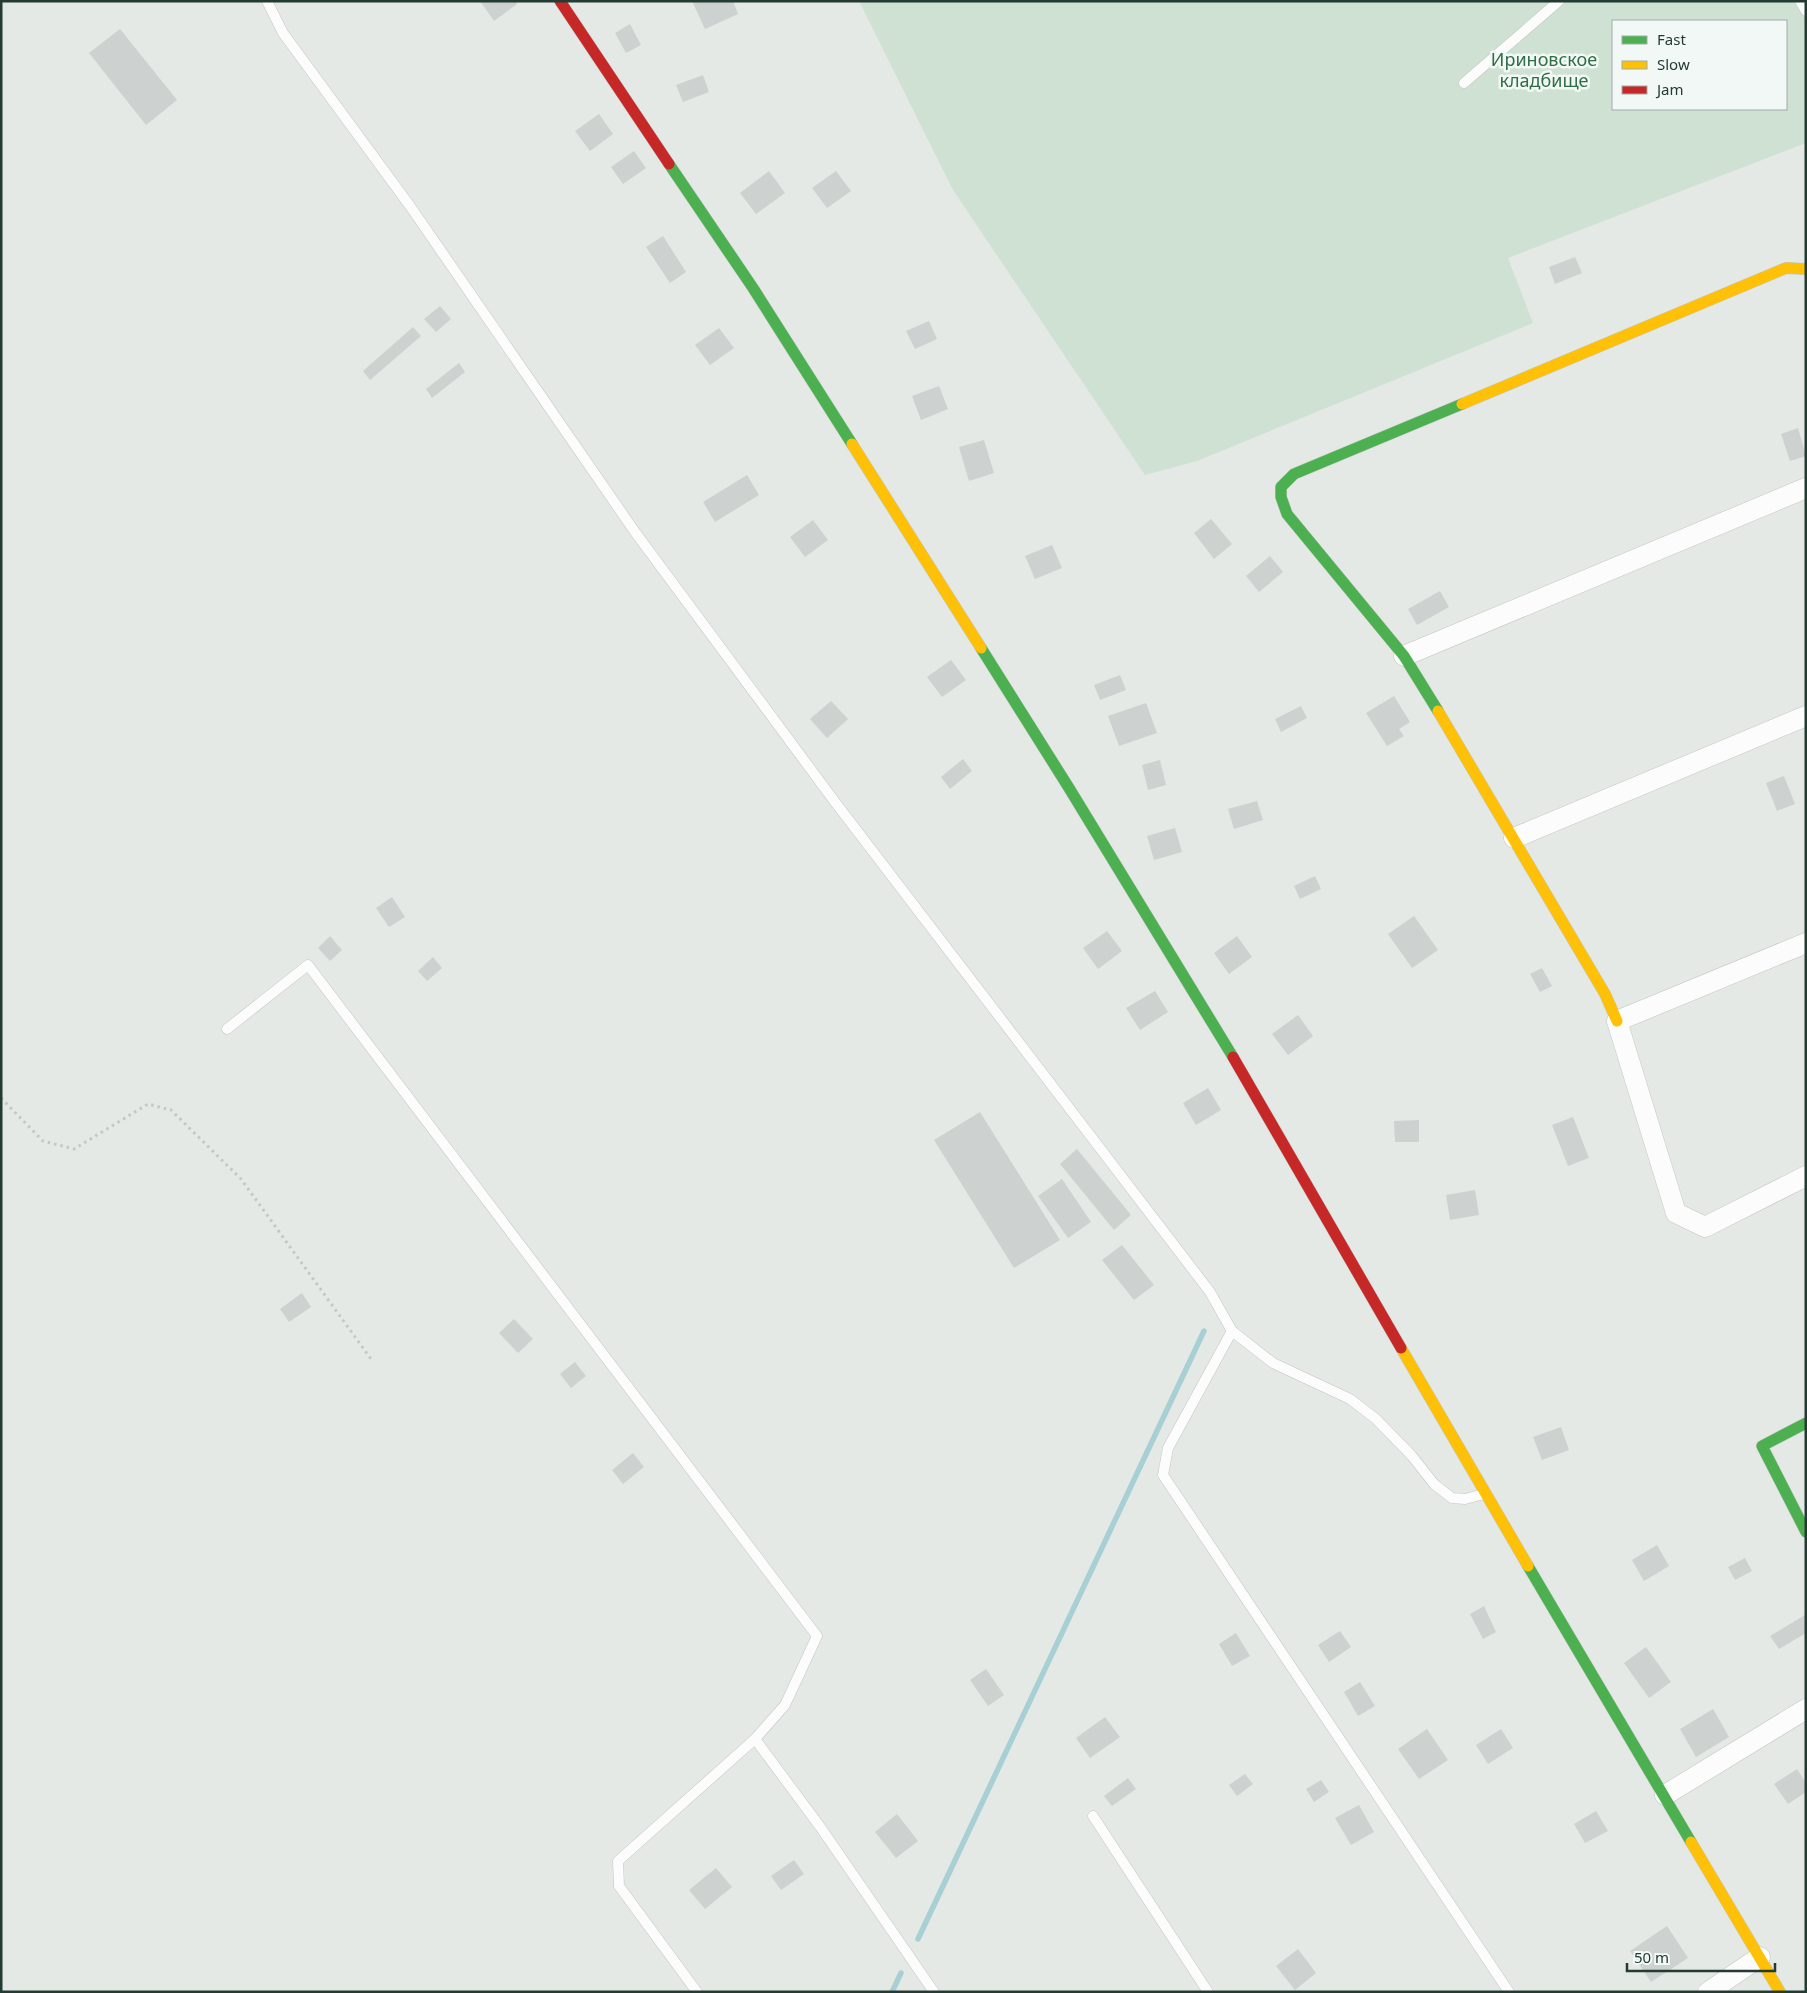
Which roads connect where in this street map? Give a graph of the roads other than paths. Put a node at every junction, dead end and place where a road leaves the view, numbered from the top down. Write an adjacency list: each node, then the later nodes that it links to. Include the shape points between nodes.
1 (267, 1): 16 (lane, via 283,34 410,206 636,532 835,802 1210,1292)
2 (560, 1): 18 (street, via 753,288 1069,788 1215,1026)
3 (1559, 1): 6 (lane)
4 (1800, 1): 5 (lane)
5 (1806, 11)
6 (1464, 83)
7 (1806, 269): 9 (street, via 1786,268 1294,474 1281,487 1287,514)
8 (1806, 488): 9 (street)
9 (1404, 656): 11 (street)
10 (1806, 716): 11 (street)
11 (1514, 838): 13 (street, via 1605,994)
12 (1806, 943): 13 (street)
13 (1617, 1021): 15 (street, via 1676,1213 1705,1227)
14 (227, 1030): 21 (lane, via 308,965 817,1636 785,1705)
15 (1806, 1176)
16 (1232, 1331): 18 (lane, via 1273,1363 1350,1399 1376,1419 1434,1484 1452,1498 1465,1499); 28 (lane, via 1168,1448 1163,1474)
17 (1806, 1423): 19 (street, via 1762,1446)
18 (1485, 1493): 22 (street)
19 (1806, 1532)
20 (1806, 1710): 22 (street)
21 (755, 1739): 25 (lane, via 618,1861 619,1886); 26 (lane)
22 (1665, 1795): 24 (street)
23 (1093, 1816): 27 (lane)
24 (1760, 1957): 29 (street); 30 (street)
25 (697, 1992)
26 (934, 1992)
27 (1208, 1992)
28 (1509, 1992)
29 (1708, 1992)
30 (1780, 1992)

